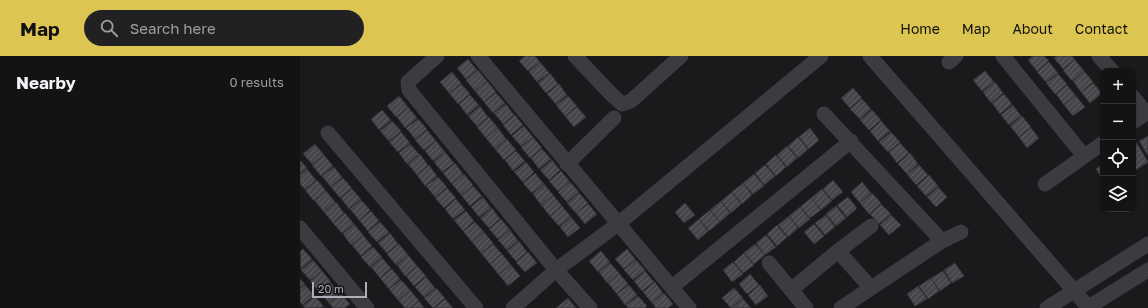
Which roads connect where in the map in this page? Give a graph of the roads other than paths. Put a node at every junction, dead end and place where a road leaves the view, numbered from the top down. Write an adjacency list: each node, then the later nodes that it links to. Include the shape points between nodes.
1 (437, 56): 29 (street, via 408,82 409,90)
2 (478, 56): 19 (street)
3 (575, 56): 4 (street, via 622,104 631,102)
4 (680, 56)
5 (821, 56): 21 (street)
6 (870, 56): 34 (street)
7 (1003, 56): 18 (street)
8 (1099, 56): 9 (street)
9 (1109, 68)
10 (1136, 100): 11 (street)
11 (1147, 112): 14 (street)
12 (824, 114): 16 (street)
13 (614, 118): 19 (street)
14 (1136, 120)
15 (328, 133): 37 (street)
16 (851, 141): 25 (street); 31 (street)
17 (1100, 145): 18 (street)
18 (1084, 156): 20 (street)
19 (567, 164): 21 (street)
20 (1045, 184)
21 (618, 224): 29 (street); 31 (street)
22 (871, 226): 27 (street)
23 (300, 228): 36 (street)
24 (961, 232): 25 (street)
25 (942, 242): 32 (street)
26 (1148, 244): 34 (street)
27 (838, 251): 32 (street); 33 (street)
28 (769, 263): 33 (street)
29 (556, 270): 38 (street); 39 (street)
30 (1148, 270): 43 (street)
31 (672, 287): 40 (street)
32 (872, 288): 35 (street)
33 (791, 290): 41 (street)
34 (1074, 290): 42 (street); 43 (street)
35 (844, 307)
36 (367, 308)
37 (476, 308)
38 (513, 308)
39 (590, 308)
40 (690, 308)
41 (806, 308)
42 (1047, 308)
43 (1088, 308)

